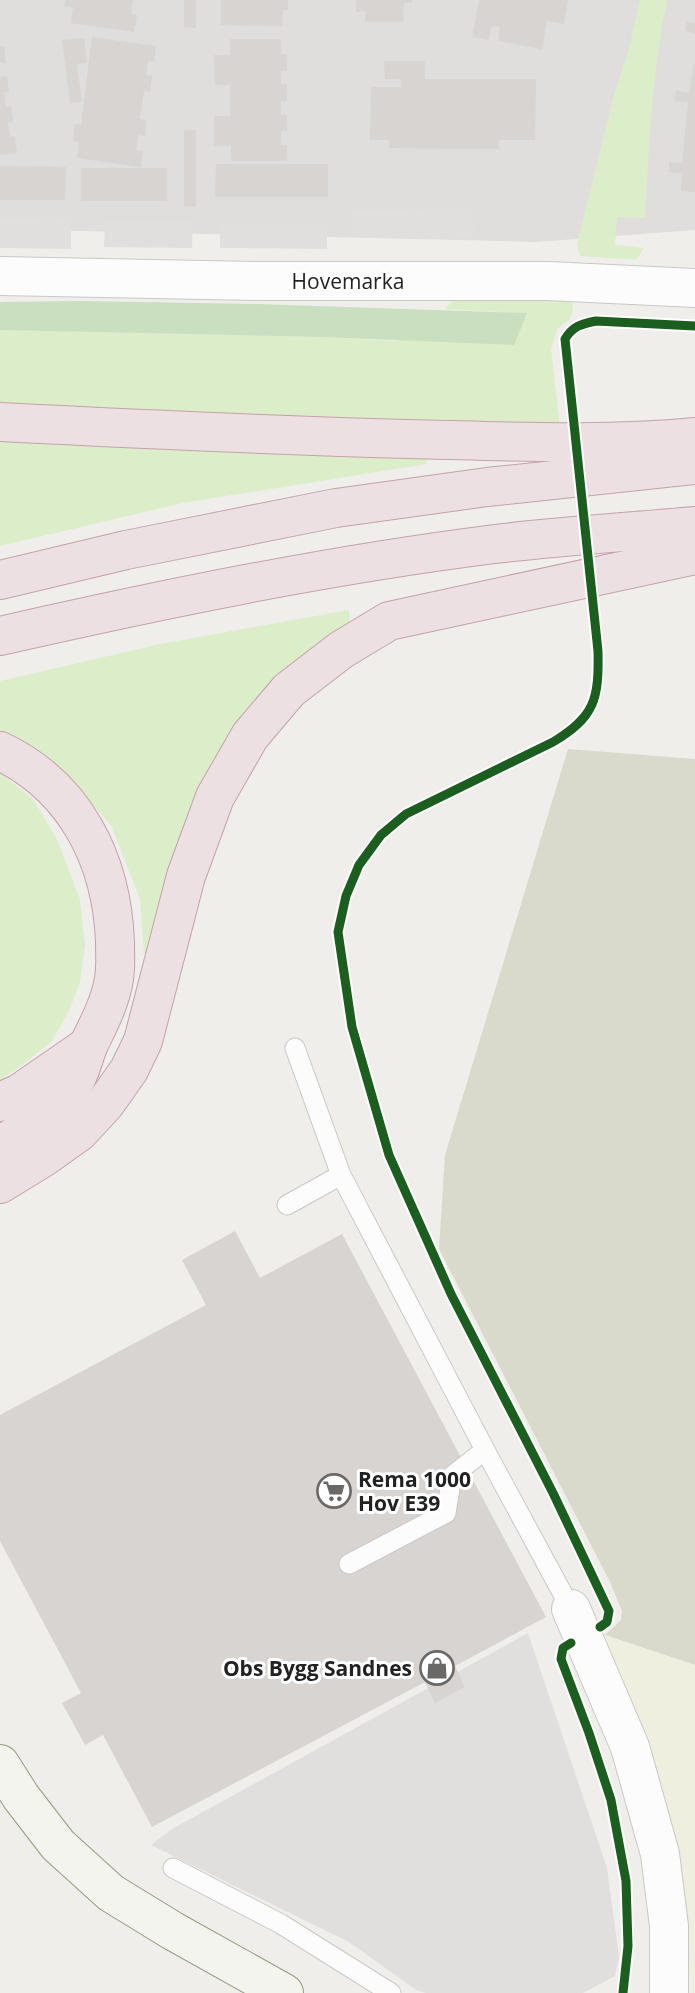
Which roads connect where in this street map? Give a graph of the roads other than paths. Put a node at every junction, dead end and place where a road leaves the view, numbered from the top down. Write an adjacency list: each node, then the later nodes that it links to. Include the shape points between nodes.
1 (0, 276): 2 (street, Hovemarka, via 548,281)
2 (695, 288)
3 (0, 422): 4 (highway, via 486,441)
4 (695, 437)
5 (695, 465): 8 (highway, via 336,508)
6 (695, 526): 9 (highway, via 496,544 346,566)
7 (695, 555): 16 (highway, via 389,621 289,690 250,736 215,797 186,876 143,1041 129,1070 79,1132)
8 (0, 580)
9 (0, 636)
10 (0, 751): 11 (highway, via 53,787 91,838 105,872 114,916 114,978 106,1009)
11 (88, 1046): 13 (highway); 14 (highway, via 72,1087 46,1115)
12 (295, 1048): 15 (lane)
13 (0, 1102)
14 (0, 1144)
15 (341, 1175): 17 (lane); 18 (lane)
16 (0, 1184)
17 (287, 1205)
18 (485, 1450): 19 (lane, via 452,1476 446,1513); 20 (lane)
19 (349, 1564)
20 (571, 1609): 25 (street, via 630,1747 660,1854 669,1926)
21 (0, 1764): 23 (main road, via 58,1845 111,1893)
22 (173, 1868): 24 (lane, via 281,1924)
23 (284, 1993)
24 (391, 1993)
25 (668, 1993)

